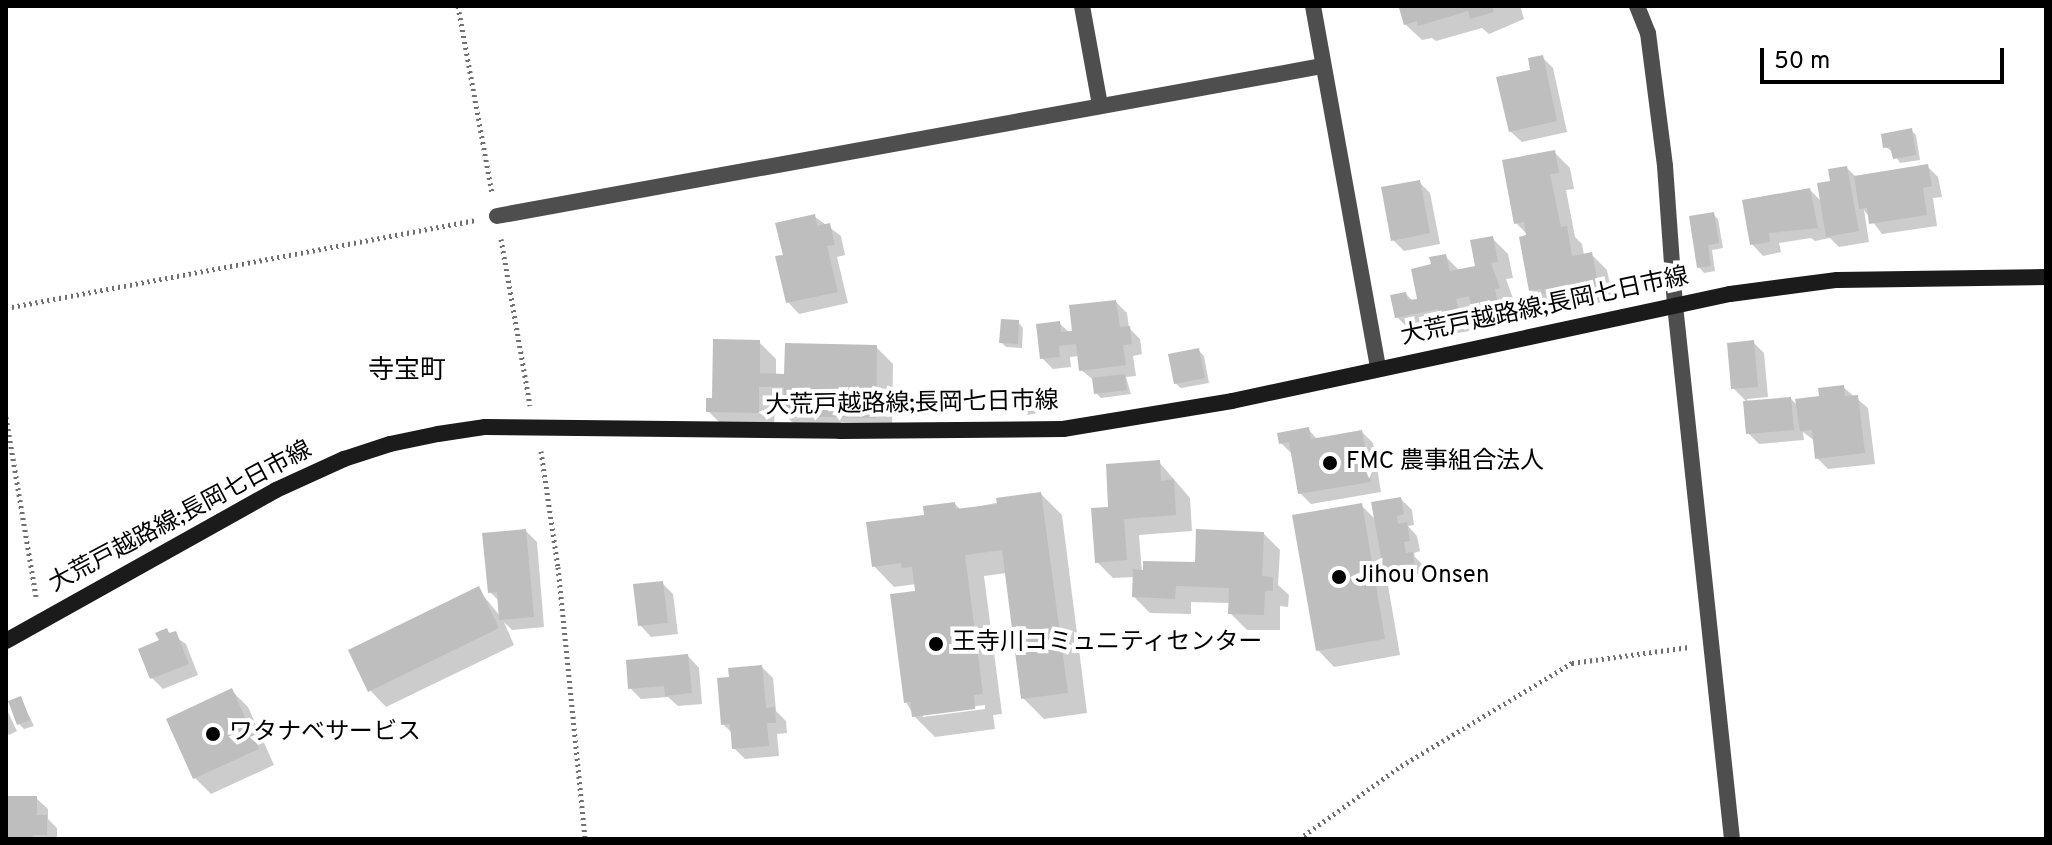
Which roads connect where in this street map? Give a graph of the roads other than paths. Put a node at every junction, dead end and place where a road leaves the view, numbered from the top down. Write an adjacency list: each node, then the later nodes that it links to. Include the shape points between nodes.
1 (1082, 6): 5 (street)
2 (1313, 6): 4 (street)
3 (1637, 6): 8 (street, via 1648,33)
4 (1322, 66): 5 (street); 9 (street)
5 (1100, 105): 6 (street)
6 (497, 216)
7 (2046, 277): 8 (main road, 大荒戸越路線;長岡七日市線, via 1837,280)
8 (1675, 305): 9 (main road, 大荒戸越路線;長岡七日市線); 11 (street)
9 (1378, 368): 10 (main road, 大荒戸越路線;長岡七日市線, via 1232,401 1063,429 485,427 438,434 344,459 276,490)
10 (6, 641)
11 (1732, 839)

